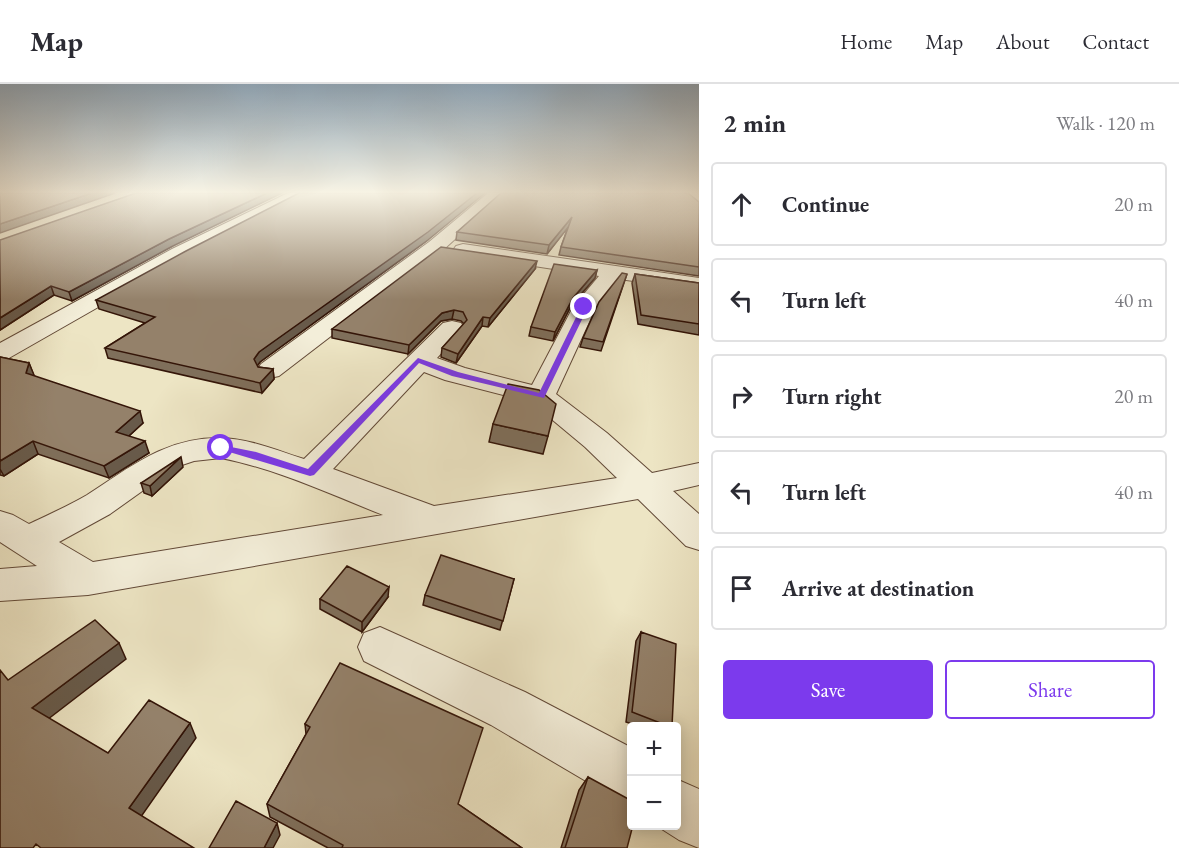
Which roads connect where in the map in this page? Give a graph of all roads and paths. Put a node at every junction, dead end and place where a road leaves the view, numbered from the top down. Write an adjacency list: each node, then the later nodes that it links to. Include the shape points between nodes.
1 (228, 229): 7 (street)
2 (456, 229): 3 (street)
3 (436, 246): 4 (street); 9 (street)
4 (614, 272): 5 (street); 10 (street, via 584,307)
5 (699, 284)
6 (452, 328): 8 (street)
7 (0, 353)
8 (418, 360): 10 (street, via 455,374); 11 (street)
9 (270, 370)
10 (541, 396): 13 (street, via 596,440)
11 (310, 473): 14 (street); 15 (street, via 221,448 189,451 164,460 97,506)
12 (699, 474): 13 (street)
13 (644, 486): 14 (street); 16 (street)
14 (431, 520): 17 (street)
15 (15, 532): 17 (street)
16 (699, 536)
17 (88, 579): 18 (street)
18 (0, 585)
19 (380, 647): 20 (street, via 468,687)
20 (629, 776)
21 (681, 809): 22 (street)
22 (699, 820)

